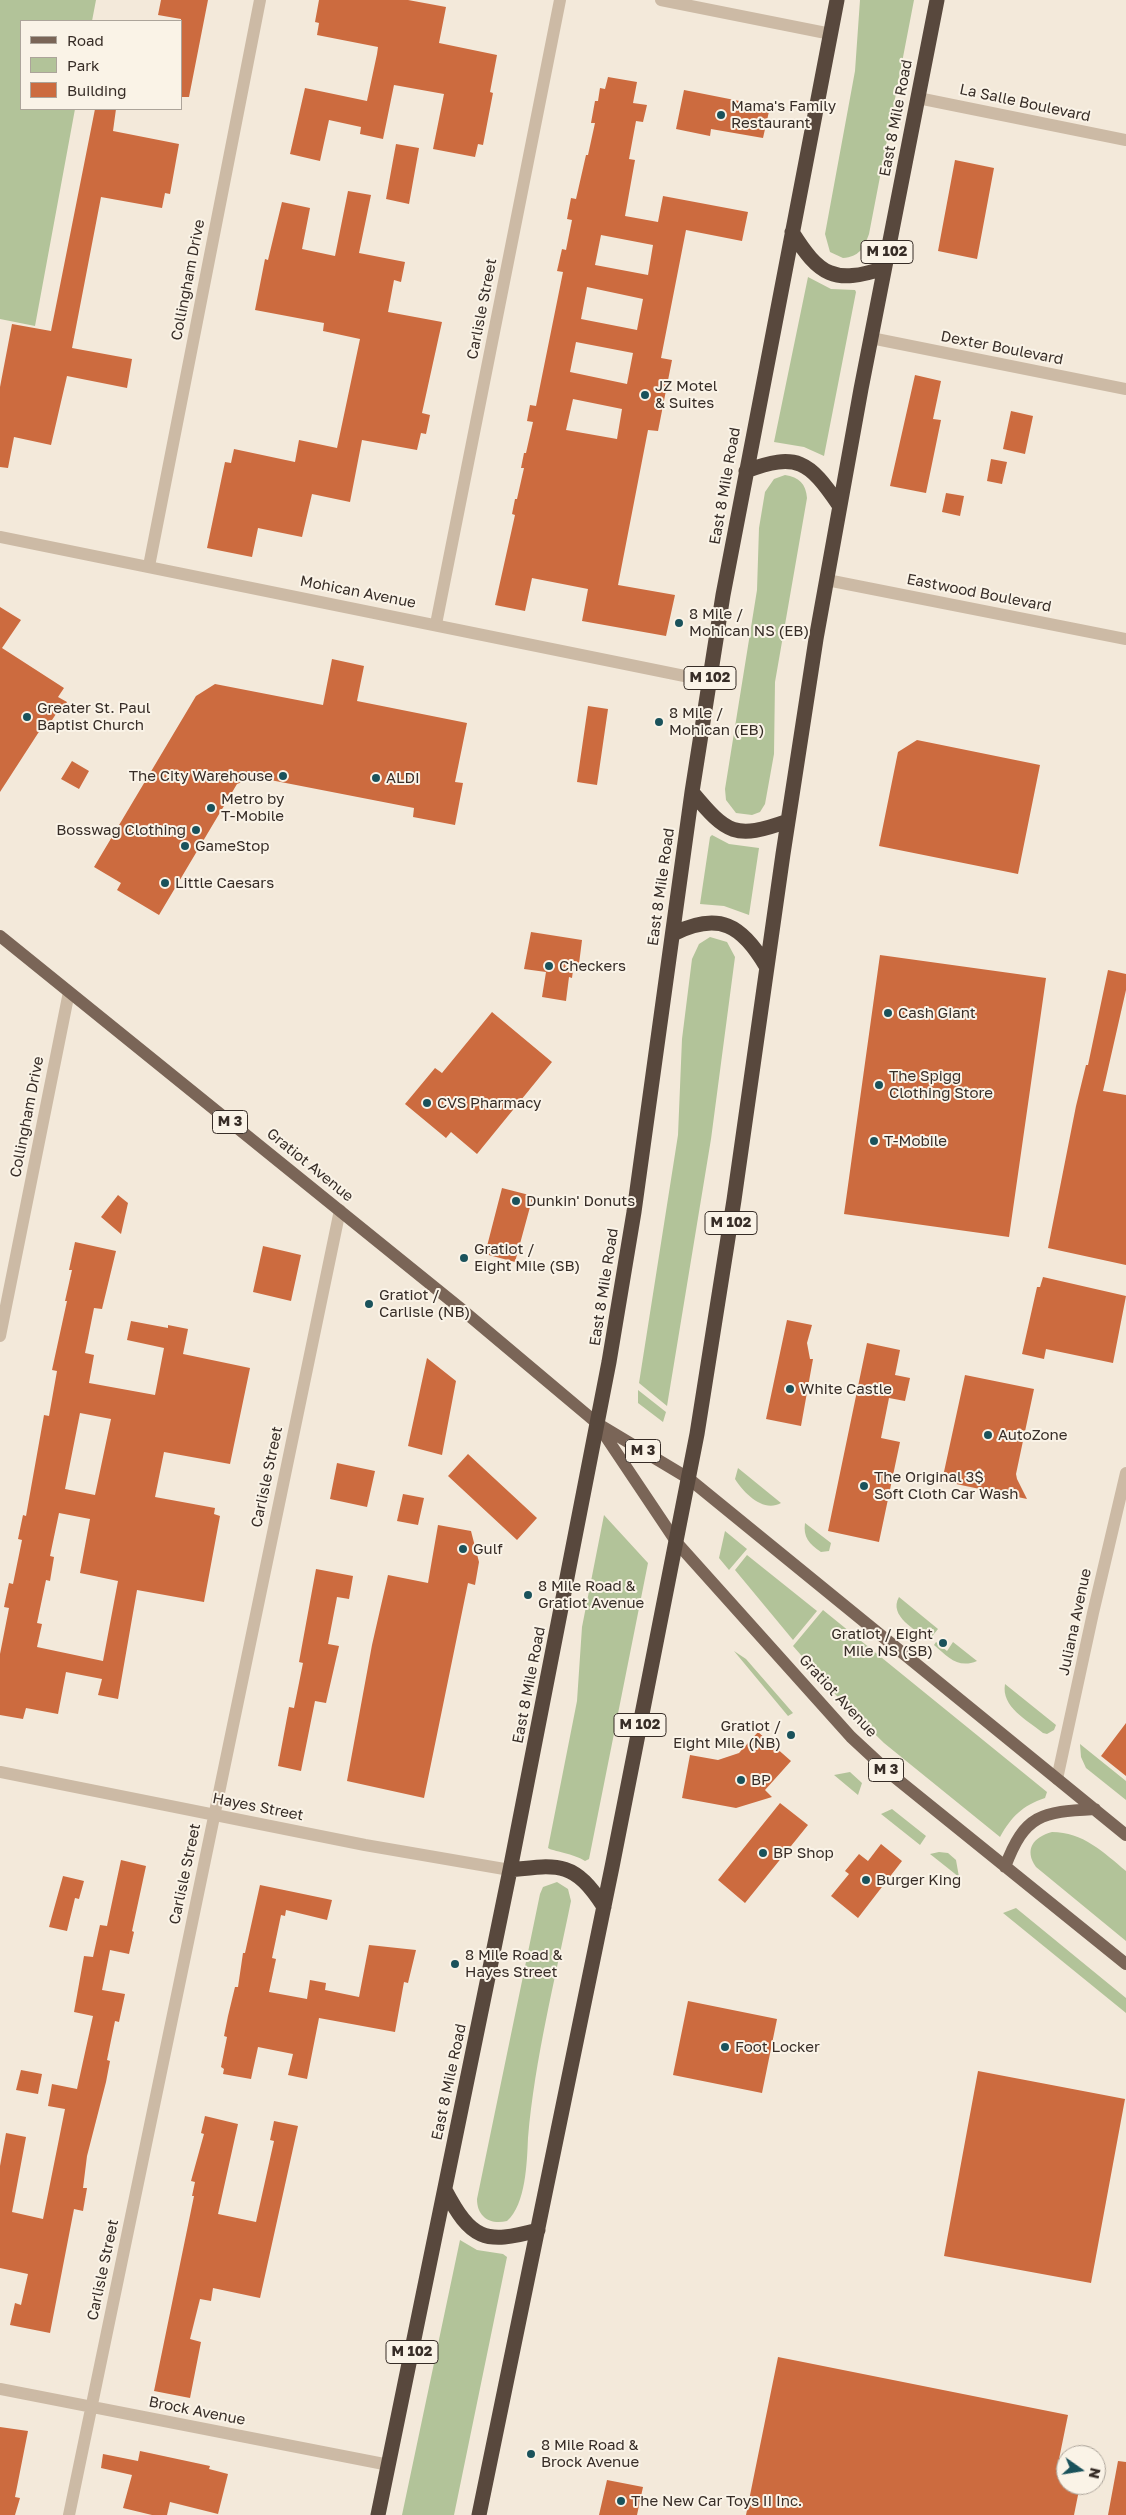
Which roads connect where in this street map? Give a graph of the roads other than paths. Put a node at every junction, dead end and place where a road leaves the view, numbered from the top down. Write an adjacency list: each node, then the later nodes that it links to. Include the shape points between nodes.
1 (260, 0): 16 (street, Collingham Drive)
2 (560, 0): 18 (street, Carlisle Street)
3 (661, 0): 6 (street)
4 (838, 0): 6 (highway, East 8 Mile Road / M 102)
5 (937, 0): 7 (highway, East 8 Mile Road / M 102)
6 (831, 34): 9 (highway, East 8 Mile Road / M 102)
7 (918, 98): 8 (street, La Salle Boulevard); 10 (highway, East 8 Mile Road / M 102)
8 (1126, 140)
9 (792, 232): 10 (highway, via 807,255 828,272 850,277); 13 (highway, East 8 Mile Road / M 102)
10 (884, 268): 11 (highway, East 8 Mile Road / M 102)
11 (871, 338): 12 (street, Dexter Boulevard); 14 (highway, East 8 Mile Road / M 102)
12 (1126, 389)
13 (746, 471): 14 (highway, via 779,461 800,464 823,481); 20 (highway, East 8 Mile Road / M 102)
14 (839, 505): 17 (highway, East 8 Mile Road / M 102)
15 (0, 536): 16 (street, Mohican Avenue)
16 (148, 566): 18 (street, Mohican Avenue)
17 (826, 580): 19 (street, Eastwood Boulevard); 22 (highway, East 8 Mile Road / M 102)
18 (436, 624): 20 (street, Mohican Avenue)
19 (1126, 639)
20 (709, 681): 21 (highway, East 8 Mile Road / M 102)
21 (692, 792): 22 (highway, via 711,814 732,830 756,831); 23 (highway, East 8 Mile Road / M 102)
22 (788, 821): 25 (highway, East 8 Mile Road / M 102)
23 (673, 934): 25 (highway, via 700,924 728,925 754,946); 29 (highway, East 8 Mile Road / M 102, via 622,1291)
24 (0, 936): 26 (main road, Gratiot Avenue / M 3)
25 (766, 966): 31 (highway, East 8 Mile Road / M 102, via 720,1292)
26 (69, 992): 27 (main road, Gratiot Avenue / M 3); 28 (street, Collingham Drive)
27 (340, 1210): 29 (main road, Gratiot Avenue / M 3); 36 (street, Carlisle Street)
28 (0, 1336)
29 (598, 1424): 31 (main road, Gratiot Avenue / M 3); 32 (main road, Gratiot Avenue / M 3); 39 (highway, East 8 Mile Road / M 102)
30 (1126, 1473): 34 (street, Juliana Avenue)
31 (688, 1478): 32 (highway, East 8 Mile Road / M 102); 34 (main road, Gratiot Avenue / M 3)
32 (676, 1542): 38 (main road, Gratiot Avenue / M 3, via 850,1737); 40 (highway, East 8 Mile Road / M 102)
33 (0, 1772): 36 (street, Hayes Street)
34 (1057, 1779): 35 (main road, Gratiot Avenue / M 3)
35 (1095, 1809): 37 (main road, Gratiot Avenue / M 3); 38 (main road, via 1036,1818 1016,1838)
36 (214, 1815): 39 (street, Hayes Street); 45 (street, Carlisle Street)
37 (1126, 1835)
38 (1005, 1867): 41 (main road, Gratiot Avenue / M 3)
39 (510, 1870): 40 (highway, via 546,1867 571,1871 591,1888); 42 (highway, East 8 Mile Road / M 102)
40 (604, 1907): 43 (highway, East 8 Mile Road / M 102)
41 (1126, 1964)
42 (445, 2190): 43 (highway, via 457,2212 477,2233 500,2238); 46 (highway, East 8 Mile Road / M 102)
43 (538, 2230): 49 (highway, East 8 Mile Road / M 102)
44 (0, 2389): 45 (street, Brock Avenue)
45 (92, 2407): 46 (street, Brock Avenue); 47 (street, Carlisle Street)
46 (388, 2465): 48 (highway, East 8 Mile Road / M 102)
47 (69, 2515)
48 (378, 2515)
49 (479, 2515)

